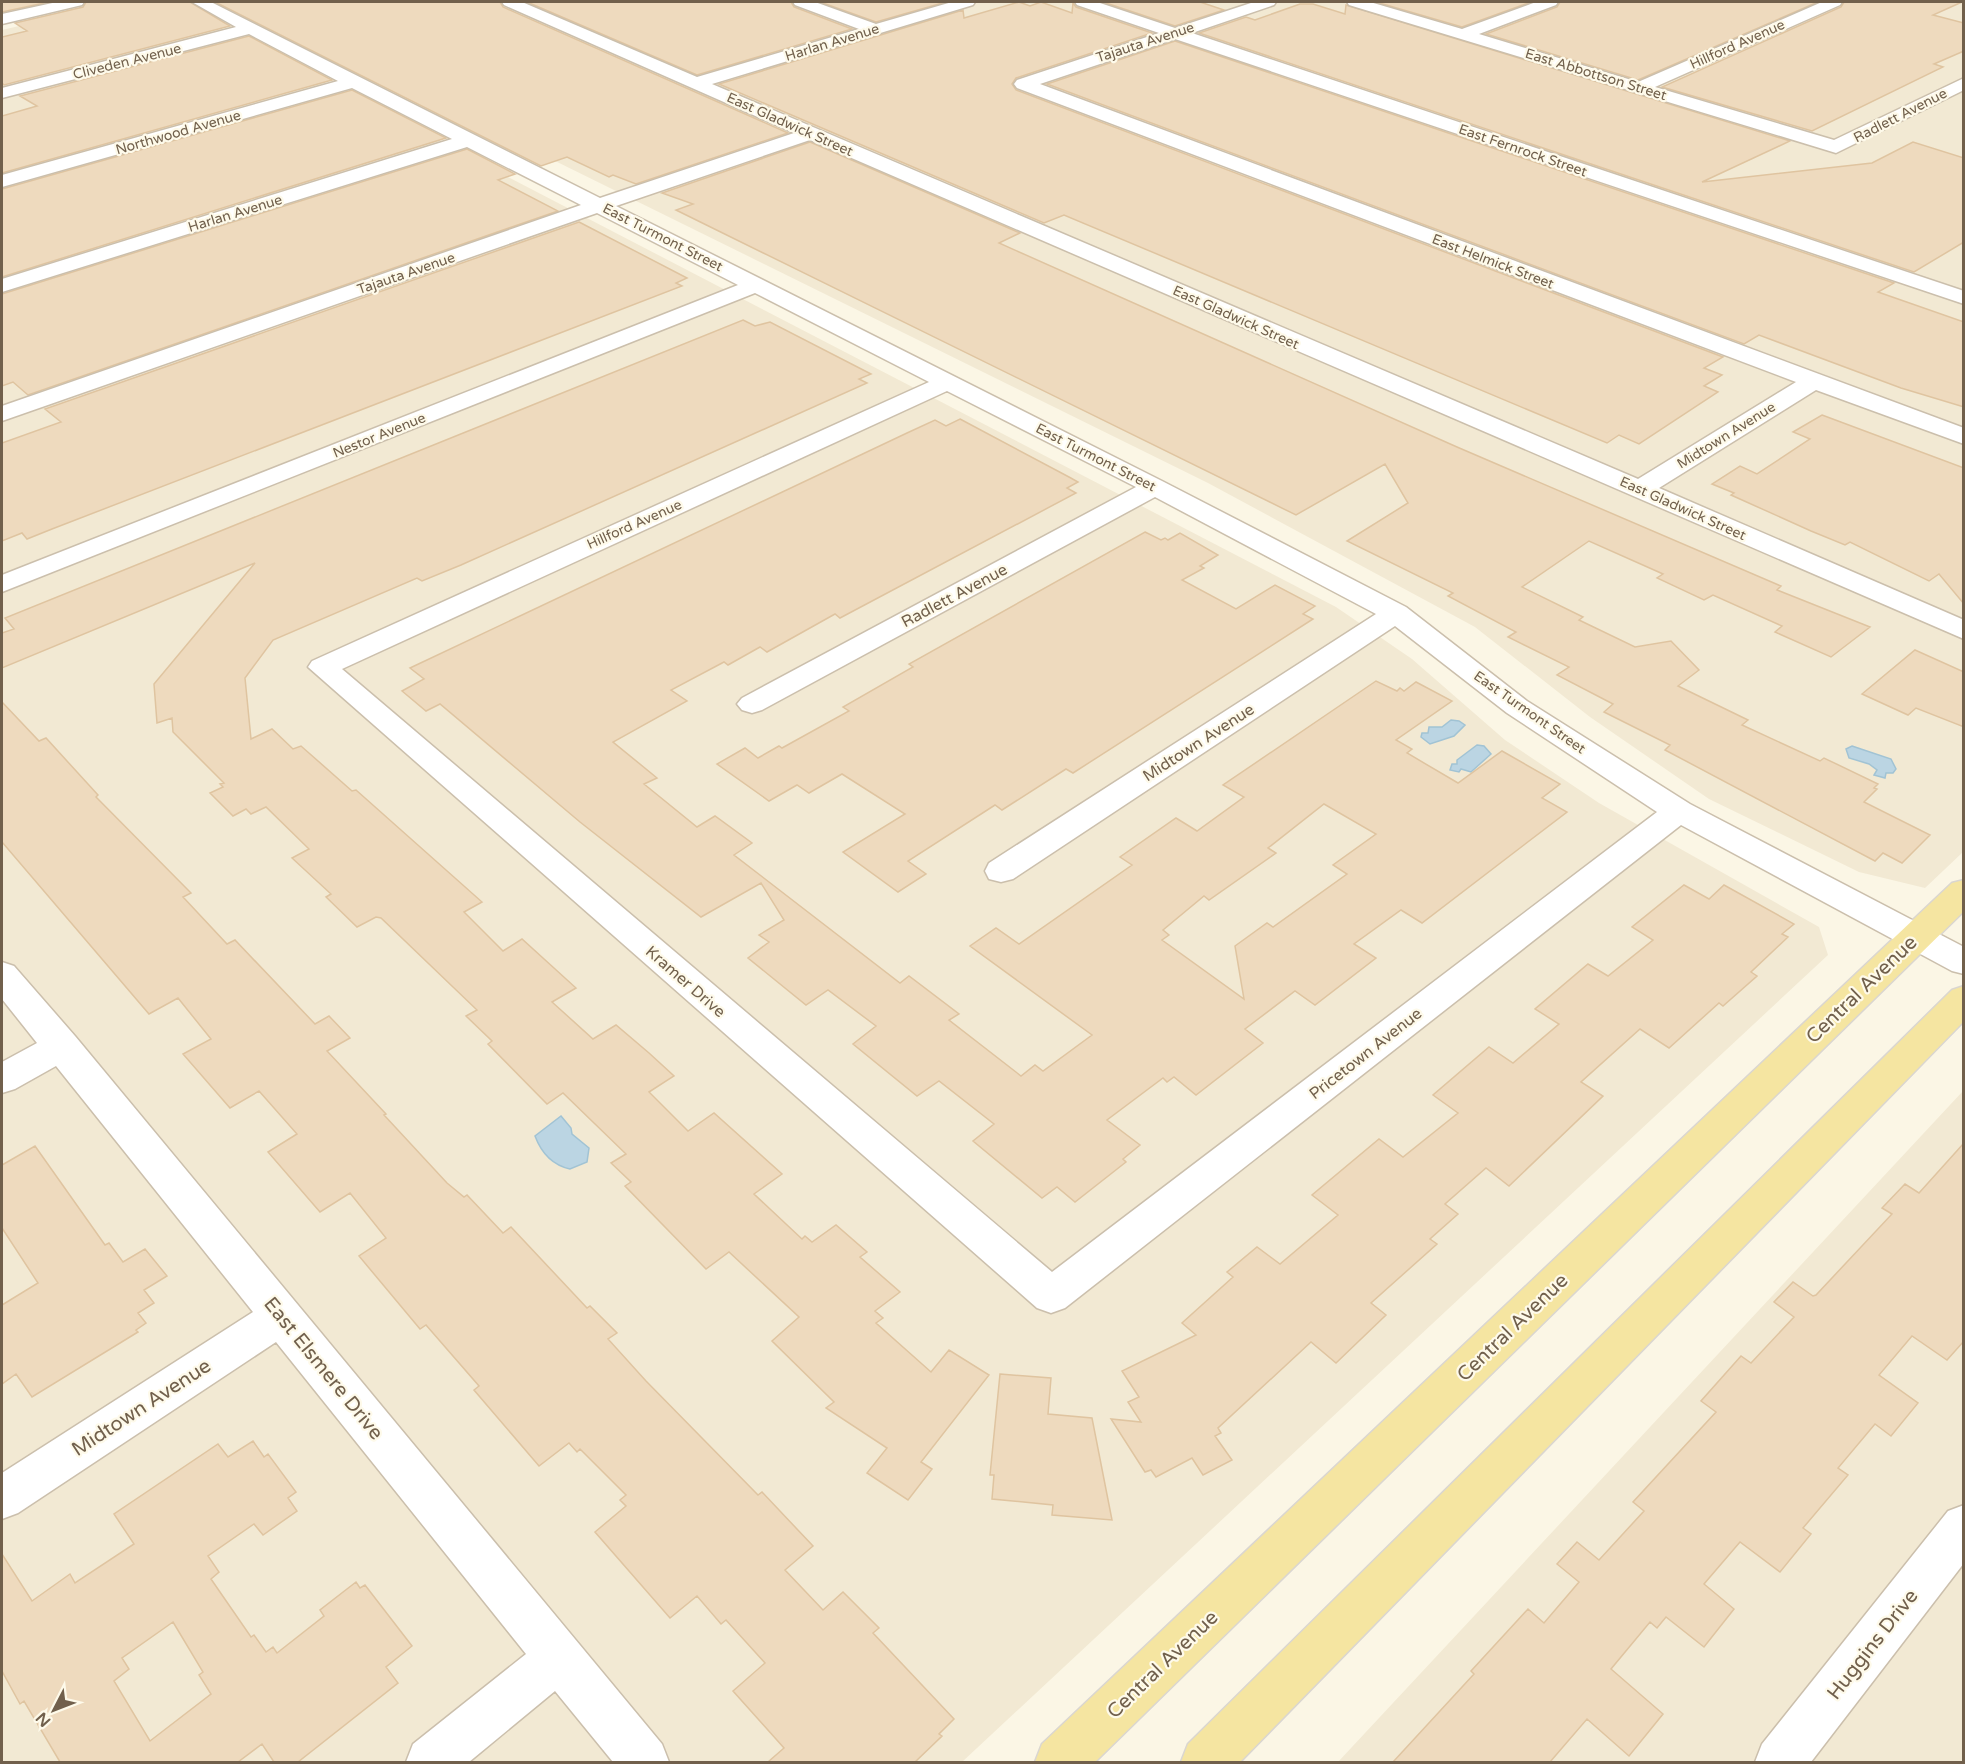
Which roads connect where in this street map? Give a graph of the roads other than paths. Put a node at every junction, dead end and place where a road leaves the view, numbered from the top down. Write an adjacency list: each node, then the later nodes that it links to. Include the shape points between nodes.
1 (76, 2): 11 (street)
2 (200, 2): 12 (street, East Turmont Street)
3 (510, 2): 17 (street, East Gladwick Street)
4 (801, 2): 13 (street)
5 (967, 2): 13 (street, Harlan Avenue)
6 (1083, 2): 14 (street, East Fernrock Street)
7 (1268, 2): 14 (street, Tajauta Avenue)
8 (1355, 2): 15 (street, East Abbottson Street)
9 (1550, 2): 15 (street)
10 (1834, 2): 20 (street, Hillford Avenue)
11 (2, 19)
12 (253, 28): 16 (street, East Turmont Street); 21 (street, Cliveden Avenue)
13 (875, 29): 17 (street, Harlan Avenue)
14 (1175, 32): 19 (street, Tajauta Avenue); 29 (street, East Fernrock Street)
15 (1464, 34): 20 (street, East Abbottson Street)
16 (354, 82): 23 (street, East Turmont Street); 25 (street, Northwood Avenue)
17 (697, 83): 22 (street, East Gladwick Street)
18 (1964, 83): 24 (street, Radlett Avenue)
19 (1023, 84): 31 (street, East Helmick Street)
20 (1640, 87): 24 (street, East Abbottson Street)
21 (2, 93)
22 (811, 134): 26 (street, Tajauta Avenue); 35 (street, East Gladwick Street)
23 (469, 140): 26 (street, East Turmont Street); 28 (street, Harlan Avenue)
24 (1836, 147)
25 (2, 181)
26 (600, 205): 27 (street, East Turmont Street); 32 (street, Tajauta Avenue)
27 (757, 285): 30 (street, East Turmont Street); 36 (street, Nestor Avenue)
28 (2, 286)
29 (1960, 293)
30 (947, 382): 34 (street, East Turmont Street); 39 (street, Hillford Avenue)
31 (1812, 382): 33 (street, East Helmick Street); 35 (street, Midtown Avenue)
32 (2, 414)
33 (1964, 437)
34 (1155, 487): 37 (street, East Turmont Street); 40 (street, Radlett Avenue)
35 (1640, 489): 38 (street, East Gladwick Street)
36 (2, 584)
37 (1396, 613): 41 (street, East Turmont Street, via 1517,707); 42 (street, Midtown Avenue)
38 (1964, 631)
39 (322, 667): 50 (street, Kramer Drive)
40 (752, 704)
41 (1679, 811): 44 (street, East Turmont Street); 50 (street, Pricetown Avenue)
42 (1001, 871)
43 (1964, 891): 44 (main road, Central Avenue)
44 (1916, 937): 45 (street, East Turmont Street); 57 (main road, Central Avenue)
45 (1964, 962)
46 (2, 975): 48 (street, East Elsmere Drive)
47 (1964, 999): 58 (main road)
48 (62, 1046): 49 (street); 51 (street, East Elsmere Drive)
49 (2, 1079)
50 (1051, 1296)
51 (281, 1316): 52 (street, Midtown Avenue); 54 (street, East Elsmere Drive)
52 (2, 1498)
53 (1964, 1526): 59 (street, Huggins Drive)
54 (559, 1657): 55 (street); 56 (street, East Elsmere Drive)
55 (431, 1762)
56 (644, 1762)
57 (1060, 1762)
58 (1206, 1762)
59 (1780, 1762)

